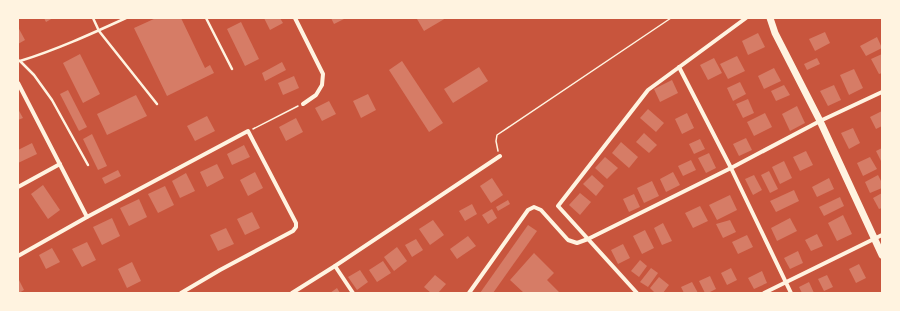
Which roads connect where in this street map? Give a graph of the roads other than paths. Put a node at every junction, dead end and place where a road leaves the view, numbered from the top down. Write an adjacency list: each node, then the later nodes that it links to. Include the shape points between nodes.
1 (93, 18): 7 (lane)
2 (126, 18): 7 (lane)
3 (206, 18): 10 (lane)
4 (295, 18): 14 (street, via 323,74 322,85 316,95)
5 (746, 18): 9 (street)
6 (770, 18): 15 (main road, via 775,34)
7 (99, 31): 8 (lane, via 39,55); 13 (lane)
8 (19, 60): 18 (lane, via 34,75 52,100)
9 (679, 67): 19 (street); 23 (street, via 648,90 558,206)
10 (232, 69)
11 (18, 83): 17 (street)
12 (882, 92): 15 (street)
13 (157, 104)
14 (303, 104)
15 (820, 121): 19 (street); 24 (main road)
16 (500, 156): 27 (street)
17 (60, 164): 20 (street); 21 (street)
18 (88, 165)
19 (731, 168): 23 (street); 28 (street)
20 (18, 187)
21 (87, 217): 26 (street); 29 (street, via 248,131 296,227)
22 (882, 235): 24 (street)
23 (588, 238): 32 (street, via 577,243 568,240 541,210 534,207 528,210); 33 (street)
24 (874, 239): 25 (main road); 28 (street)
25 (882, 255)
26 (18, 256)
27 (335, 266): 30 (street); 31 (street)
28 (786, 283): 34 (street); 35 (street)
29 (181, 293)
30 (292, 293)
31 (353, 293)
32 (469, 293)
33 (637, 293)
34 (764, 293)
35 (791, 293)

